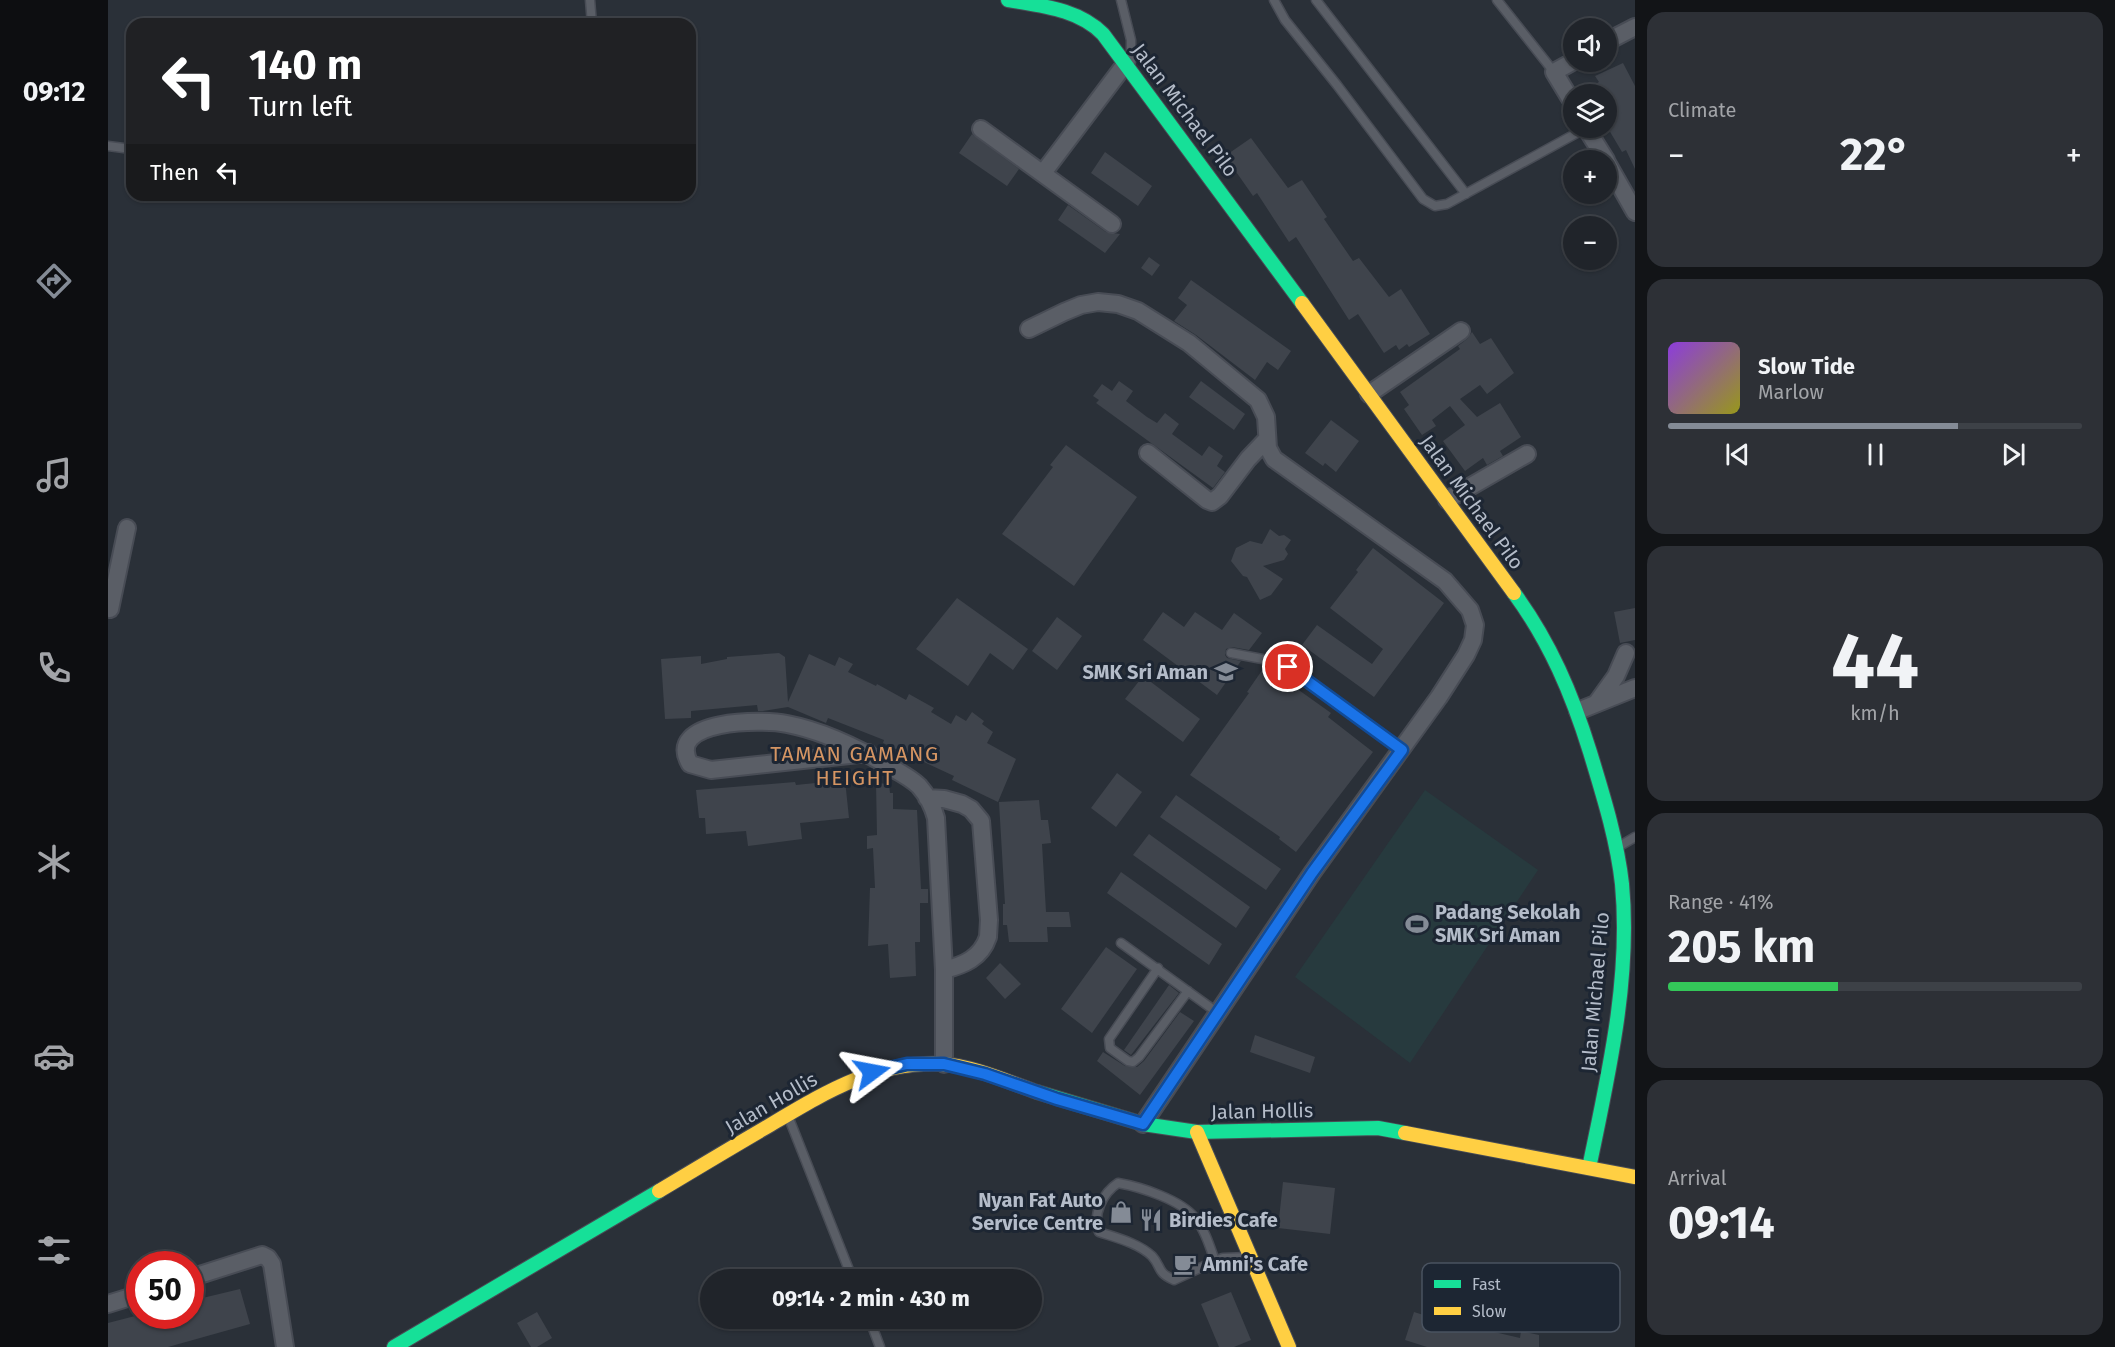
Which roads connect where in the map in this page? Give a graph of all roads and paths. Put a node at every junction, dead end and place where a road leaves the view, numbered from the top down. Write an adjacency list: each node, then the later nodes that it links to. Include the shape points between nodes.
1 (590, 0): 7 (lane)
2 (1008, 0): 10 (street, Jalan Michael Pilo, via 1073,12 1094,25)
3 (1120, 0): 10 (lane, via 1131,40)
4 (1274, 0): 20 (lane, via 1285,20 1423,199 1435,206)
5 (1316, 0): 20 (lane)
6 (1497, 0): 12 (lane)
7 (591, 18)
8 (1635, 27): 9 (street)
9 (1617, 36)
10 (1128, 67): 18 (street); 25 (street, Jalan Michael Pilo)
11 (1563, 67): 12 (street)
12 (1554, 72): 13 (street)
13 (1563, 87)
14 (981, 129): 18 (street)
15 (1568, 138): 20 (lane)
16 (108, 146): 17 (lane)
17 (126, 148)
18 (1043, 173): 22 (street)
19 (1617, 180): 21 (street)
20 (1466, 194)
21 (1635, 212)
22 (1112, 224)
23 (1029, 329): 26 (street, via 1072,308 1098,302 1138,311 1251,392 1263,408)
24 (1461, 331): 25 (street)
25 (1369, 394): 29 (street, Jalan Michael Pilo)
26 (1267, 439): 27 (street, via 1212,502); 37 (street, via 1271,454 1282,466 1445,581 1470,610 1475,625 1466,655)
27 (1148, 453)
28 (1527, 454): 29 (street)
29 (1447, 500): 36 (street, Jalan Michael Pilo, via 1542,634)
30 (127, 528): 31 (street)
31 (109, 613)
32 (1231, 652): 37 (lane, via 1288,667)
33 (1626, 653): 35 (street, via 1616,676)
34 (1635, 688): 35 (street)
35 (1597, 702): 36 (street)
36 (1578, 711): 41 (street, Jalan Michael Pilo)
37 (1402, 750): 46 (street, via 1312,873)
38 (868, 753): 38 (street, via 806,729 763,722 701,730 687,742 686,748 690,764 711,770); 39 (street, via 918,785)
39 (927, 798): 44 (street, via 936,818); 44 (street, via 944,799 971,809 981,821 984,845 988,937 970,962)
40 (1635, 837): 41 (lane)
41 (1618, 847): 51 (street, Jalan Michael Pilo, via 1622,959 1613,1048)
42 (1121, 943): 43 (lane)
43 (1158, 968): 45 (lane); 45 (lane, via 1108,1039 1110,1047 1128,1061 1139,1057)
44 (944, 970): 47 (street)
45 (1188, 991): 46 (lane)
46 (1218, 1013): 49 (street)
47 (944, 1064): 48 (street, Jalan Hollis, via 907,1064 872,1072 824,1093); 49 (street, Jalan Hollis)
48 (788, 1115): 55 (lane); 61 (street, Jalan Hollis)
49 (1143, 1124): 50 (street, Jalan Hollis)
50 (1197, 1132): 51 (street, Jalan Hollis, via 1378,1128); 53 (street)
51 (1589, 1168): 52 (street, Jalan Hollis)
52 (1635, 1177)
53 (1251, 1257): 54 (lane); 63 (street)
54 (1215, 1261): 54 (lane, via 1174,1280 1164,1276 1153,1257 1135,1245 1100,1232 1097,1225 1102,1198 1118,1184 1177,1204 1196,1219)
55 (850, 1269)
56 (204, 1274): 60 (street, via 262,1255 268,1258)
57 (126, 1298): 58 (street)
58 (108, 1304)
59 (873, 1329): 62 (lane)
60 (285, 1347)
61 (394, 1347)
62 (880, 1347)
63 (1289, 1347)

